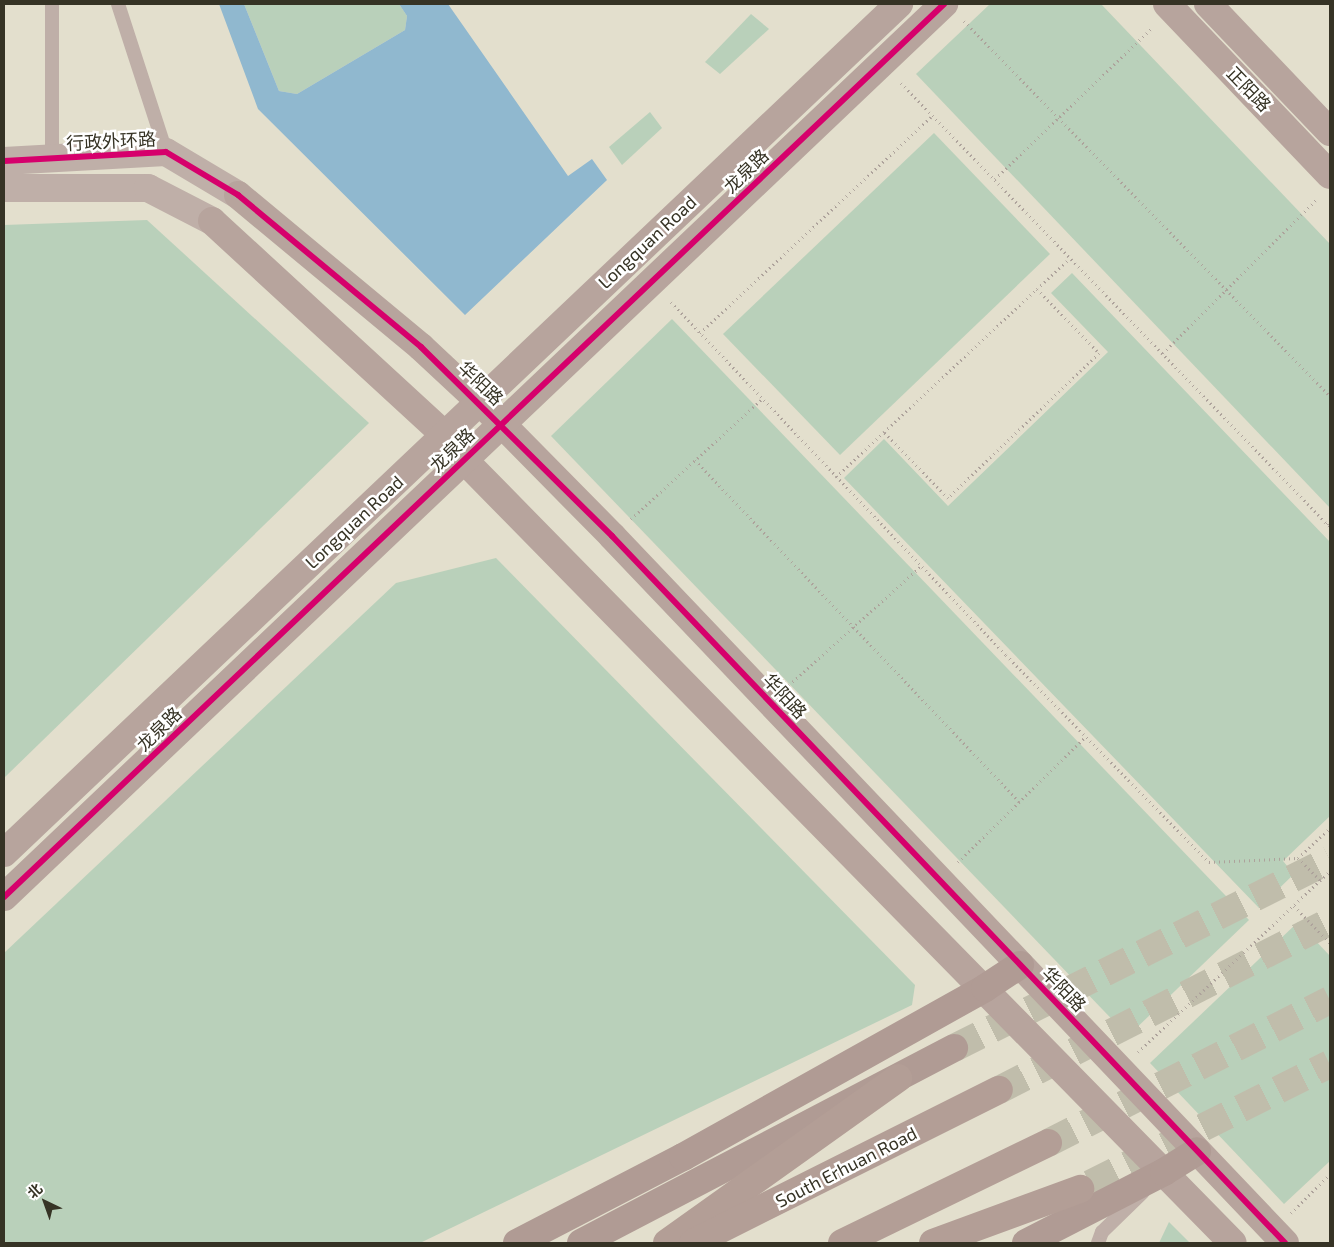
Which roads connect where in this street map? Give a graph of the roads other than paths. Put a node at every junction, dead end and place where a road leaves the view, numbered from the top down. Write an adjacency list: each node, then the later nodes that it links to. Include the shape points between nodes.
1 (52, 4): 9 (lane)
2 (118, 4): 8 (lane)
3 (899, 4): 14 (street, Longquan Road)
4 (1208, 4): 7 (street, 正阳路)
5 (1170, 6): 11 (street, 正阳路)
6 (952, 11): 15 (street, 龙泉路, via 880,64)
7 (1330, 132)
8 (166, 152): 9 (street, 行政外环路); 13 (street, 行政外环路)
9 (52, 159): 10 (street, 行政外环路)
10 (4, 160)
11 (1327, 184)
12 (4, 188): 16 (street, via 148,188 212,221)
13 (238, 195): 14 (street, 华阳路, via 422,347)
14 (479, 400): 15 (street, 华阳路); 16 (street, Longquan Road)
15 (501, 424): 17 (street, 龙泉路); 20 (street, 华阳路, via 612,536)
16 (445, 435): 17 (street); 18 (street, Longquan Road)
17 (464, 460): 19 (street, 龙泉路); 21 (street)
18 (4, 853)
19 (4, 897)
20 (1020, 965): 21 (main road); 26 (street, 华阳路)
21 (985, 988): 27 (street); 30 (main road, via 683,1157)
22 (954, 1048): 23 (main road)
23 (898, 1078): 31 (main road); 32 (highway)
24 (999, 1090): 33 (highway, South Erhuan Road)
25 (1048, 1143): 34 (highway)
26 (1197, 1151): 27 (main road); 29 (street, 华阳路)
27 (1164, 1172): 37 (main road); 38 (lane, via 1102,1232); 39 (street)
28 (1085, 1187): 35 (highway); 36 (main road)
29 (1279, 1237)
30 (516, 1243)
31 (581, 1243)
32 (667, 1243)
33 (693, 1243)
34 (842, 1243)
35 (933, 1243)
36 (966, 1243)
37 (1026, 1243)
38 (1098, 1243)
39 (1233, 1243)

